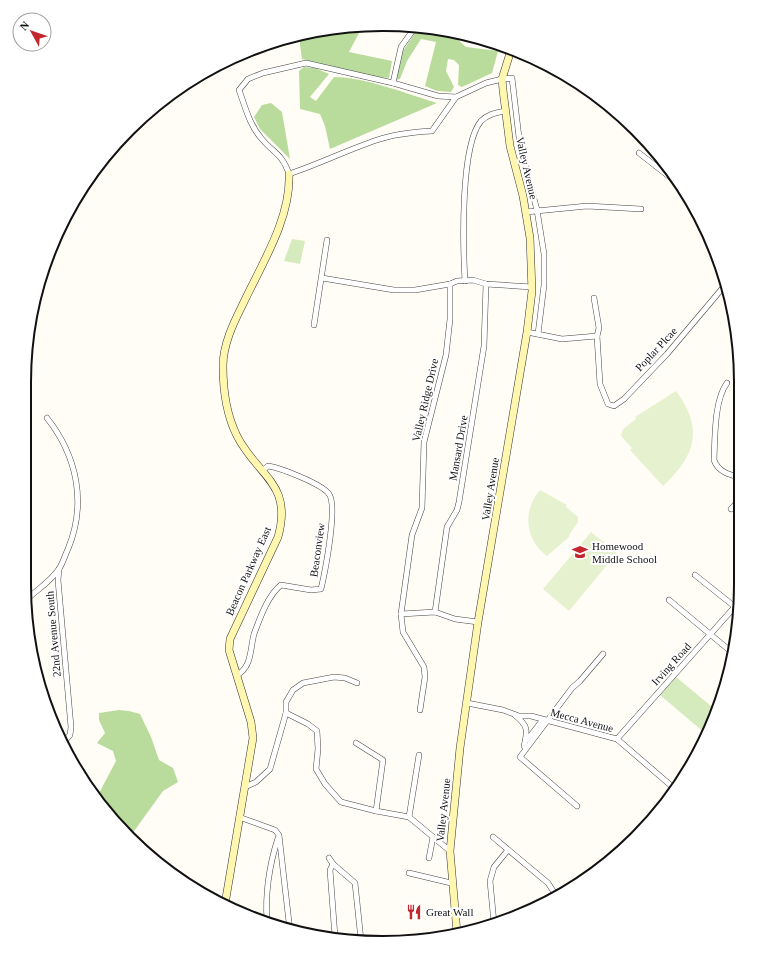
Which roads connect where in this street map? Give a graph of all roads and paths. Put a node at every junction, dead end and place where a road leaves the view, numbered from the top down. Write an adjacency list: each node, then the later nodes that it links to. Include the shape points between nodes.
1 (411, 33): 4 (street, via 401,47)
2 (509, 55): 3 (main road, Valley Avenue)
3 (502, 79): 5 (street); 6 (main road, Valley Avenue); 10 (street, via 512,78 520,146)
4 (393, 83): 5 (street, via 438,96); 9 (street, via 306,63 248,79 239,90 252,126 285,162)
5 (456, 96): 9 (street, via 432,131 410,132 378,139)
6 (505, 111): 12 (main road, Valley Avenue, via 510,146); 15 (street, via 492,113 481,121 470,150 464,202)
7 (639, 153): 8 (street)
8 (663, 172)
9 (289, 174): 27 (main road, Beacon Parkway East, via 290,190 282,221 235,320 223,364 224,395 231,422 251,459)
10 (537, 210): 11 (street, via 587,206); 12 (street); 23 (street, via 544,262)
11 (641, 210)
12 (526, 212): 18 (main road, Valley Avenue)
13 (327, 240): 14 (street)
14 (322, 278): 16 (street, via 394,290 415,290); 21 (street)
15 (465, 281): 16 (street); 17 (street)
16 (450, 284): 38 (street, Valley Ridge Drive, via 446,356 424,442 422,508 412,535)
17 (486, 284): 18 (street); 36 (street, Mansard Drive, via 480,381 459,502 447,527)
18 (532, 287): 22 (main road, Valley Avenue)
19 (721, 290): 24 (street, Poplar Plcae, via 624,399 614,406 608,404 600,384)
20 (594, 298): 24 (street, via 599,328)
21 (314, 325)
22 (527, 332): 23 (street); 39 (main road, Valley Avenue)
23 (538, 334): 24 (street, via 562,339)
24 (597, 336)
25 (727, 383): 28 (street, via 719,399 714,460 721,470)
26 (47, 418): 31 (street, via 68,452 75,471 78,492 74,534)
27 (262, 470): 43 (main road, Beacon Parkway East, via 273,482 279,494 282,522 278,537 230,639 230,650); 43 (street, Beaconview, via 268,466 280,468 320,486 330,494 333,509 321,589 310,590 281,584 274,591 255,633 248,662 244,671)
28 (734, 475)
29 (734, 506): 30 (street)
30 (731, 510)
31 (60, 568): 33 (street); 50 (street, 22nd Avenue South, via 58,580 71,727)
32 (695, 575): 35 (street)
33 (31, 595)
34 (669, 600): 40 (street)
35 (733, 605)
36 (435, 612): 38 (street); 39 (street, via 455,619)
37 (733, 613): 40 (street, Irving Road)
38 (401, 614): 46 (street, Valley Ridge Drive, via 403,632 424,667)
39 (478, 622): 45 (main road, Valley Avenue)
40 (711, 635): 41 (street); 51 (street, Irving Road)
41 (728, 649)
42 (603, 654): 49 (street)
43 (237, 675): 56 (main road, Beacon Parkway East, via 254,738)
44 (357, 683): 47 (street, via 334,677 303,684 292,690 286,702)
45 (468, 703): 48 (street, Mecca Avenue); 65 (main road, Valley Avenue, via 460,748)
46 (420, 710)
47 (286, 713): 56 (street, via 270,768 256,782); 58 (street, via 317,731 316,768 325,784 341,802)
48 (514, 714): 49 (street, Mecca Avenue); 53 (street, via 526,729)
49 (545, 721): 51 (street, Mecca Avenue); 53 (street, via 541,722)
50 (67, 739)
51 (617, 739): 55 (street, Mecca Avenue)
52 (356, 743): 58 (street, via 383,760)
53 (525, 746): 57 (street, via 521,759)
54 (419, 755): 60 (street)
55 (671, 785)
56 (245, 787): 59 (main road, Beacon Parkway East)
57 (577, 806)
58 (376, 811): 60 (street)
59 (240, 817): 61 (street, via 275,830); 72 (main road, Beacon Parkway East)
60 (409, 817): 62 (street)
61 (279, 835): 73 (street, via 266,892); 75 (street)
62 (432, 837): 65 (street); 67 (street)
63 (493, 837): 64 (street)
64 (508, 850): 71 (street, via 548,883); 74 (street, via 494,867 490,881)
65 (450, 851): 70 (main road, Valley Avenue)
66 (329, 858): 68 (street)
67 (429, 858)
68 (333, 864): 77 (street, via 330,870); 78 (street, via 355,883)
69 (409, 873): 70 (street)
70 (451, 884): 76 (main road, Valley Avenue)
71 (553, 891)
72 (226, 899)
73 (267, 916)
74 (493, 917)
75 (289, 923)
76 (456, 928)
77 (335, 933)
78 (360, 935)

